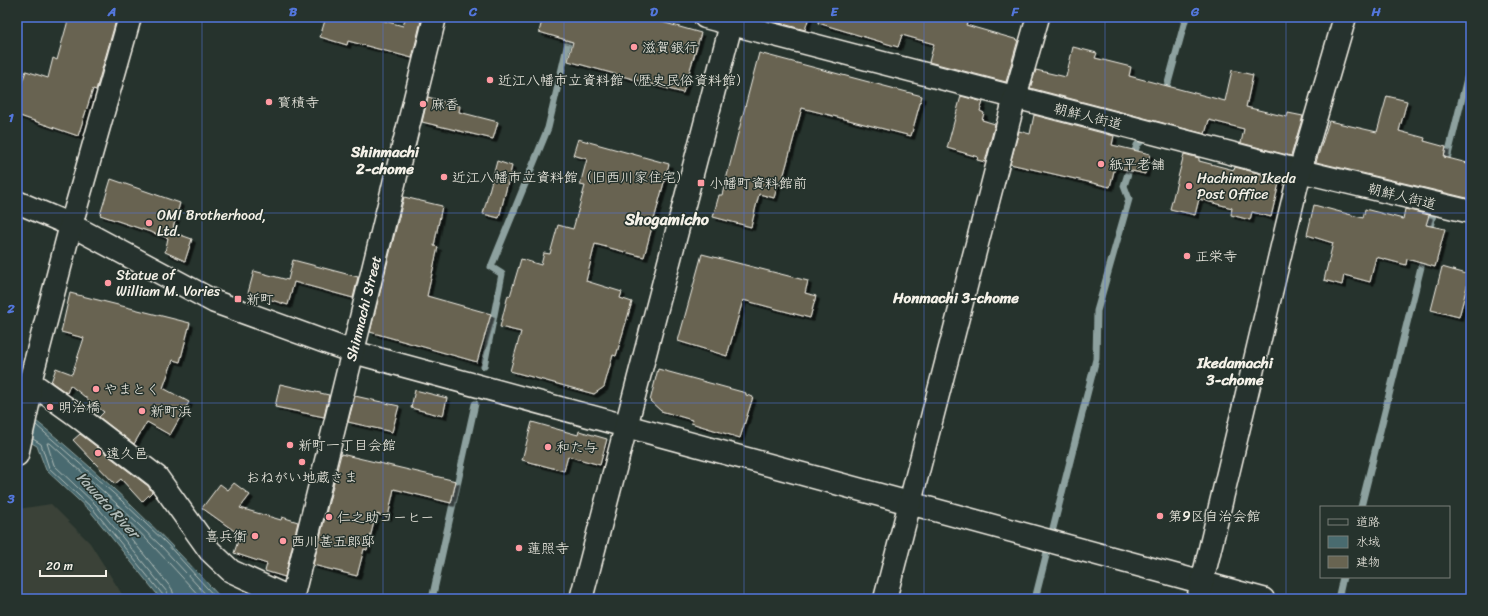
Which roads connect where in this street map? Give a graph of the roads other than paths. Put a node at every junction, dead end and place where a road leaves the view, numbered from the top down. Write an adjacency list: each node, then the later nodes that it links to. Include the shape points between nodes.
1 (130, 17): 11 (street)
2 (435, 17): 12 (street, Shinmachi Street)
3 (705, 17): 6 (street, 朝鮮人街道)
4 (1038, 17): 7 (street)
5 (1345, 17): 8 (street)
6 (732, 21): 7 (street, 朝鮮人街道); 14 (street)
7 (1015, 98): 8 (street, 朝鮮人街道); 16 (street)
8 (1300, 171): 10 (street, 朝鮮人街道); 17 (street)
9 (17, 202): 11 (street)
10 (1471, 212)
11 (70, 225): 12 (street, via 215,302); 13 (street)
12 (353, 352): 14 (street); 18 (street, Shinmachi Street)
13 (30, 391): 15 (street); 18 (street, via 76,415 157,477 210,551 231,571)
14 (626, 426): 16 (street); 19 (street)
15 (17, 454)
16 (910, 504): 17 (street); 20 (street)
17 (1200, 591): 21 (street)
18 (292, 599)
19 (581, 599)
20 (884, 599)
21 (1263, 599)

